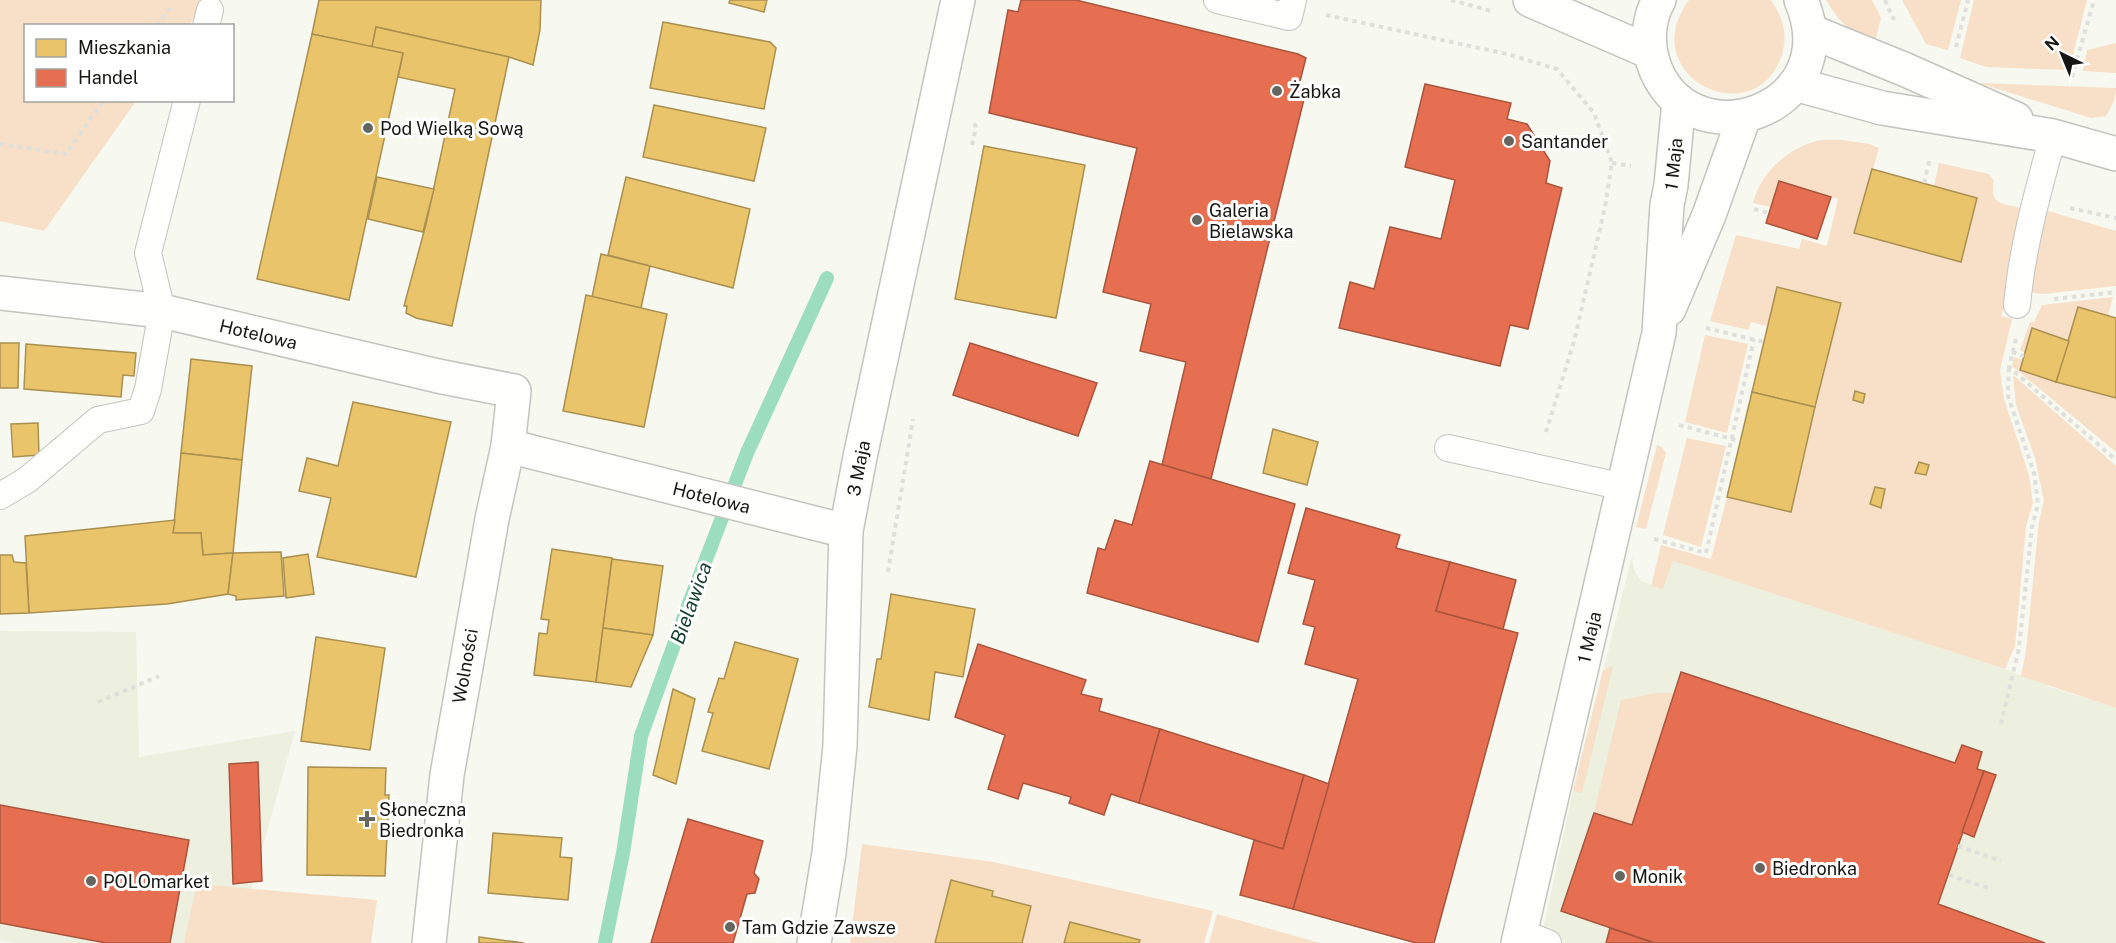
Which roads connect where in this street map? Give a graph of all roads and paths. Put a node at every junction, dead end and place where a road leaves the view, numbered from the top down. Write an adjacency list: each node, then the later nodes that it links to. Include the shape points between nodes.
1 (175, 0): 10 (path)
2 (958, 0): 55 (street, 3 Maja)
3 (1217, 0): 9 (lane, via 1289,17)
4 (1530, 0): 12 (street)
5 (1659, 0): 12 (street, via 1651,19)
6 (1801, 0): 11 (street)
7 (1968, 0): 13 (path)
8 (2094, 0): 14 (path)
9 (1292, 4): 26 (path, via 1557,69 1594,112)
10 (158, 24)
11 (1810, 31): 15 (street, via 1804,68); 21 (street)
12 (1650, 52): 16 (street, via 1666,87)
13 (1955, 52)
14 (2072, 78)
15 (1795, 84): 20 (street, via 1772,105); 21 (street, via 1882,108)
16 (1679, 101): 20 (street, via 1721,118); 38 (street, 1 Maja, via 1667,205)
17 (103, 102): 22 (path, via 66,154)
18 (186, 102): 35 (lane, via 148,254)
19 (972, 116): 23 (path, via 976,127)
20 (1744, 117): 38 (street, 1 Maja, via 1709,215)
21 (2053, 136): 25 (street); 29 (lane)
22 (0, 144)
23 (971, 149)
24 (1931, 154): 28 (path)
25 (2116, 154)
26 (1612, 163): 27 (path); 52 (path, via 1575,338)
27 (1628, 165)
28 (1924, 183)
29 (2036, 199): 30 (path); 34 (lane)
30 (2116, 218)
31 (2116, 292): 33 (path)
32 (0, 293): 35 (street, Hotelowa)
33 (2046, 300)
34 (2016, 305)
35 (162, 311): 44 (street, Hotelowa); 54 (lane, via 141,411 98,420 27,480)
36 (1702, 327): 39 (path)
37 (2018, 331): 41 (path)
38 (1659, 333): 53 (street, 1 Maja)
39 (1754, 339): 40 (path); 47 (path)
40 (1764, 342)
41 (2012, 352): 42 (path); 43 (path)
42 (2024, 356)
43 (2009, 367): 51 (path); 60 (path, via 2008,396 2034,473 2038,504 2019,648)
44 (514, 391): 49 (street, Wolności)
45 (915, 409): 57 (path)
46 (1679, 425): 47 (path)
47 (1733, 440): 48 (path); 56 (path, via 1706,552)
48 (1740, 441)
49 (508, 446): 55 (street, Hotelowa); 66 (street, Wolności, via 451,747)
50 (1448, 448): 52 (lane)
51 (2116, 460)
52 (1535, 467): 53 (lane)
53 (1624, 487): 65 (street, 1 Maja)
54 (0, 496)
55 (846, 531): 67 (street, 3 Maja, via 840,746 829,853)
56 (1651, 538)
57 (888, 572)
58 (159, 676): 59 (path)
59 (98, 702)
60 (2001, 724)
61 (1958, 846): 62 (path)
62 (2001, 861)
63 (1949, 875): 64 (path)
64 (1991, 889)
65 (1529, 940)
66 (429, 943)
67 (814, 943)

